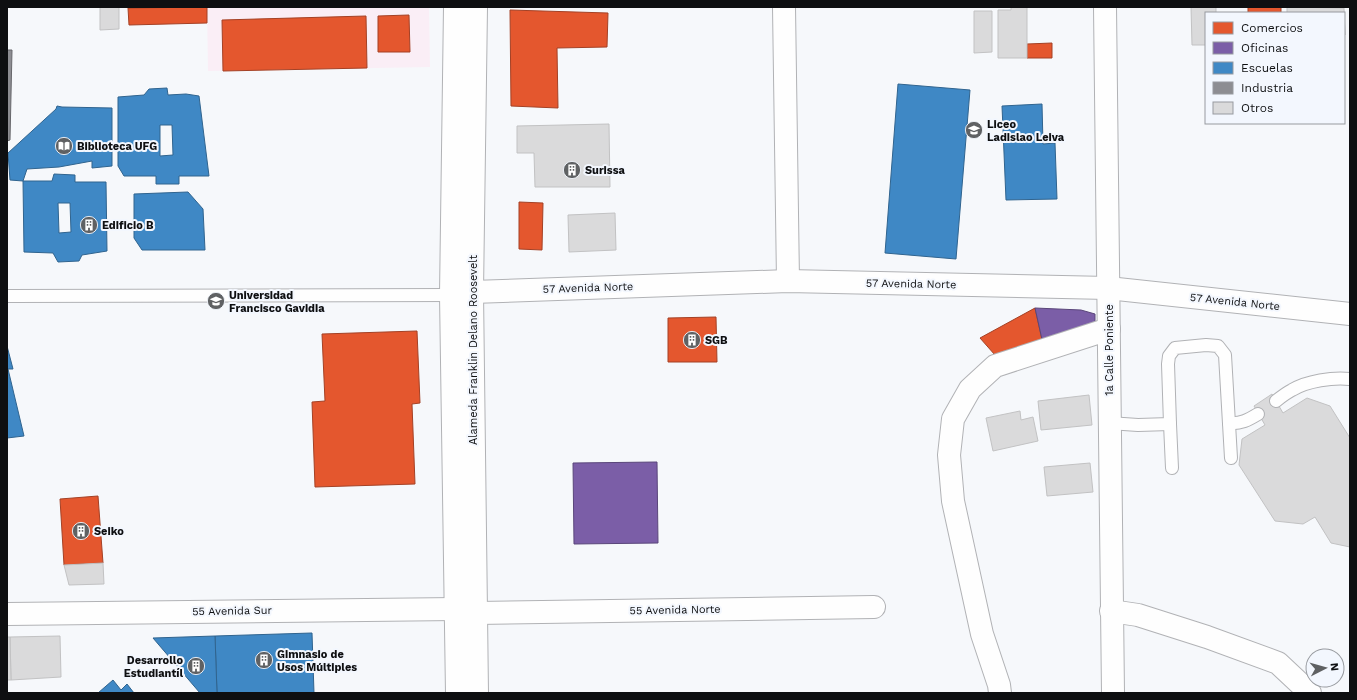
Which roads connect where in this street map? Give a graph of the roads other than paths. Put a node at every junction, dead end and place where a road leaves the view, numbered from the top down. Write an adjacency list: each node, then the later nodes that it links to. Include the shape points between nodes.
1 (455, 7): 7 (street, Alameda Franklin Delano Roosevelt)
2 (476, 7): 7 (street, Alameda Franklin Delano Roosevelt)
3 (784, 7): 5 (street)
4 (1105, 7): 6 (street, 1a Calle Poniente)
5 (788, 281): 6 (street, 57 Avenida Norte); 7 (street, 57 Avenida Norte)
6 (1108, 288): 9 (street, 57 Avenida Norte); 10 (street, 1a Calle Poniente)
7 (462, 293): 8 (lane); 20 (street, Alameda Franklin Delano Roosevelt)
8 (7, 296)
9 (1350, 314)
10 (1109, 329): 15 (street, 1a Calle Poniente); 25 (street, via 995,366 970,389 953,419 949,455 953,501 982,634)
11 (1350, 379): 12 (lane, via 1339,378 1304,385 1291,390)
12 (1276, 401)
13 (1258, 414): 14 (lane, via 1238,424)
14 (1229, 423): 16 (lane, via 1225,355 1218,346 1206,345 1175,348 1169,356); 17 (lane)
15 (1109, 424): 16 (lane); 21 (street, 1a Calle Poniente)
16 (1170, 424): 18 (lane)
17 (1231, 458)
18 (1172, 468)
19 (874, 607): 20 (street, 55 Avenida Norte)
20 (466, 611): 22 (street, 55 Avenida Sur); 23 (street, Alameda Franklin Delano Roosevelt); 24 (street, Alameda Franklin Delano Roosevelt)
21 (1111, 611): 26 (street, 1a Calle Poniente); 27 (street, via 1138,615 1278,663)
22 (7, 614)
23 (457, 693)
24 (477, 693)
25 (1000, 693)
26 (1113, 693)
27 (1310, 693)

